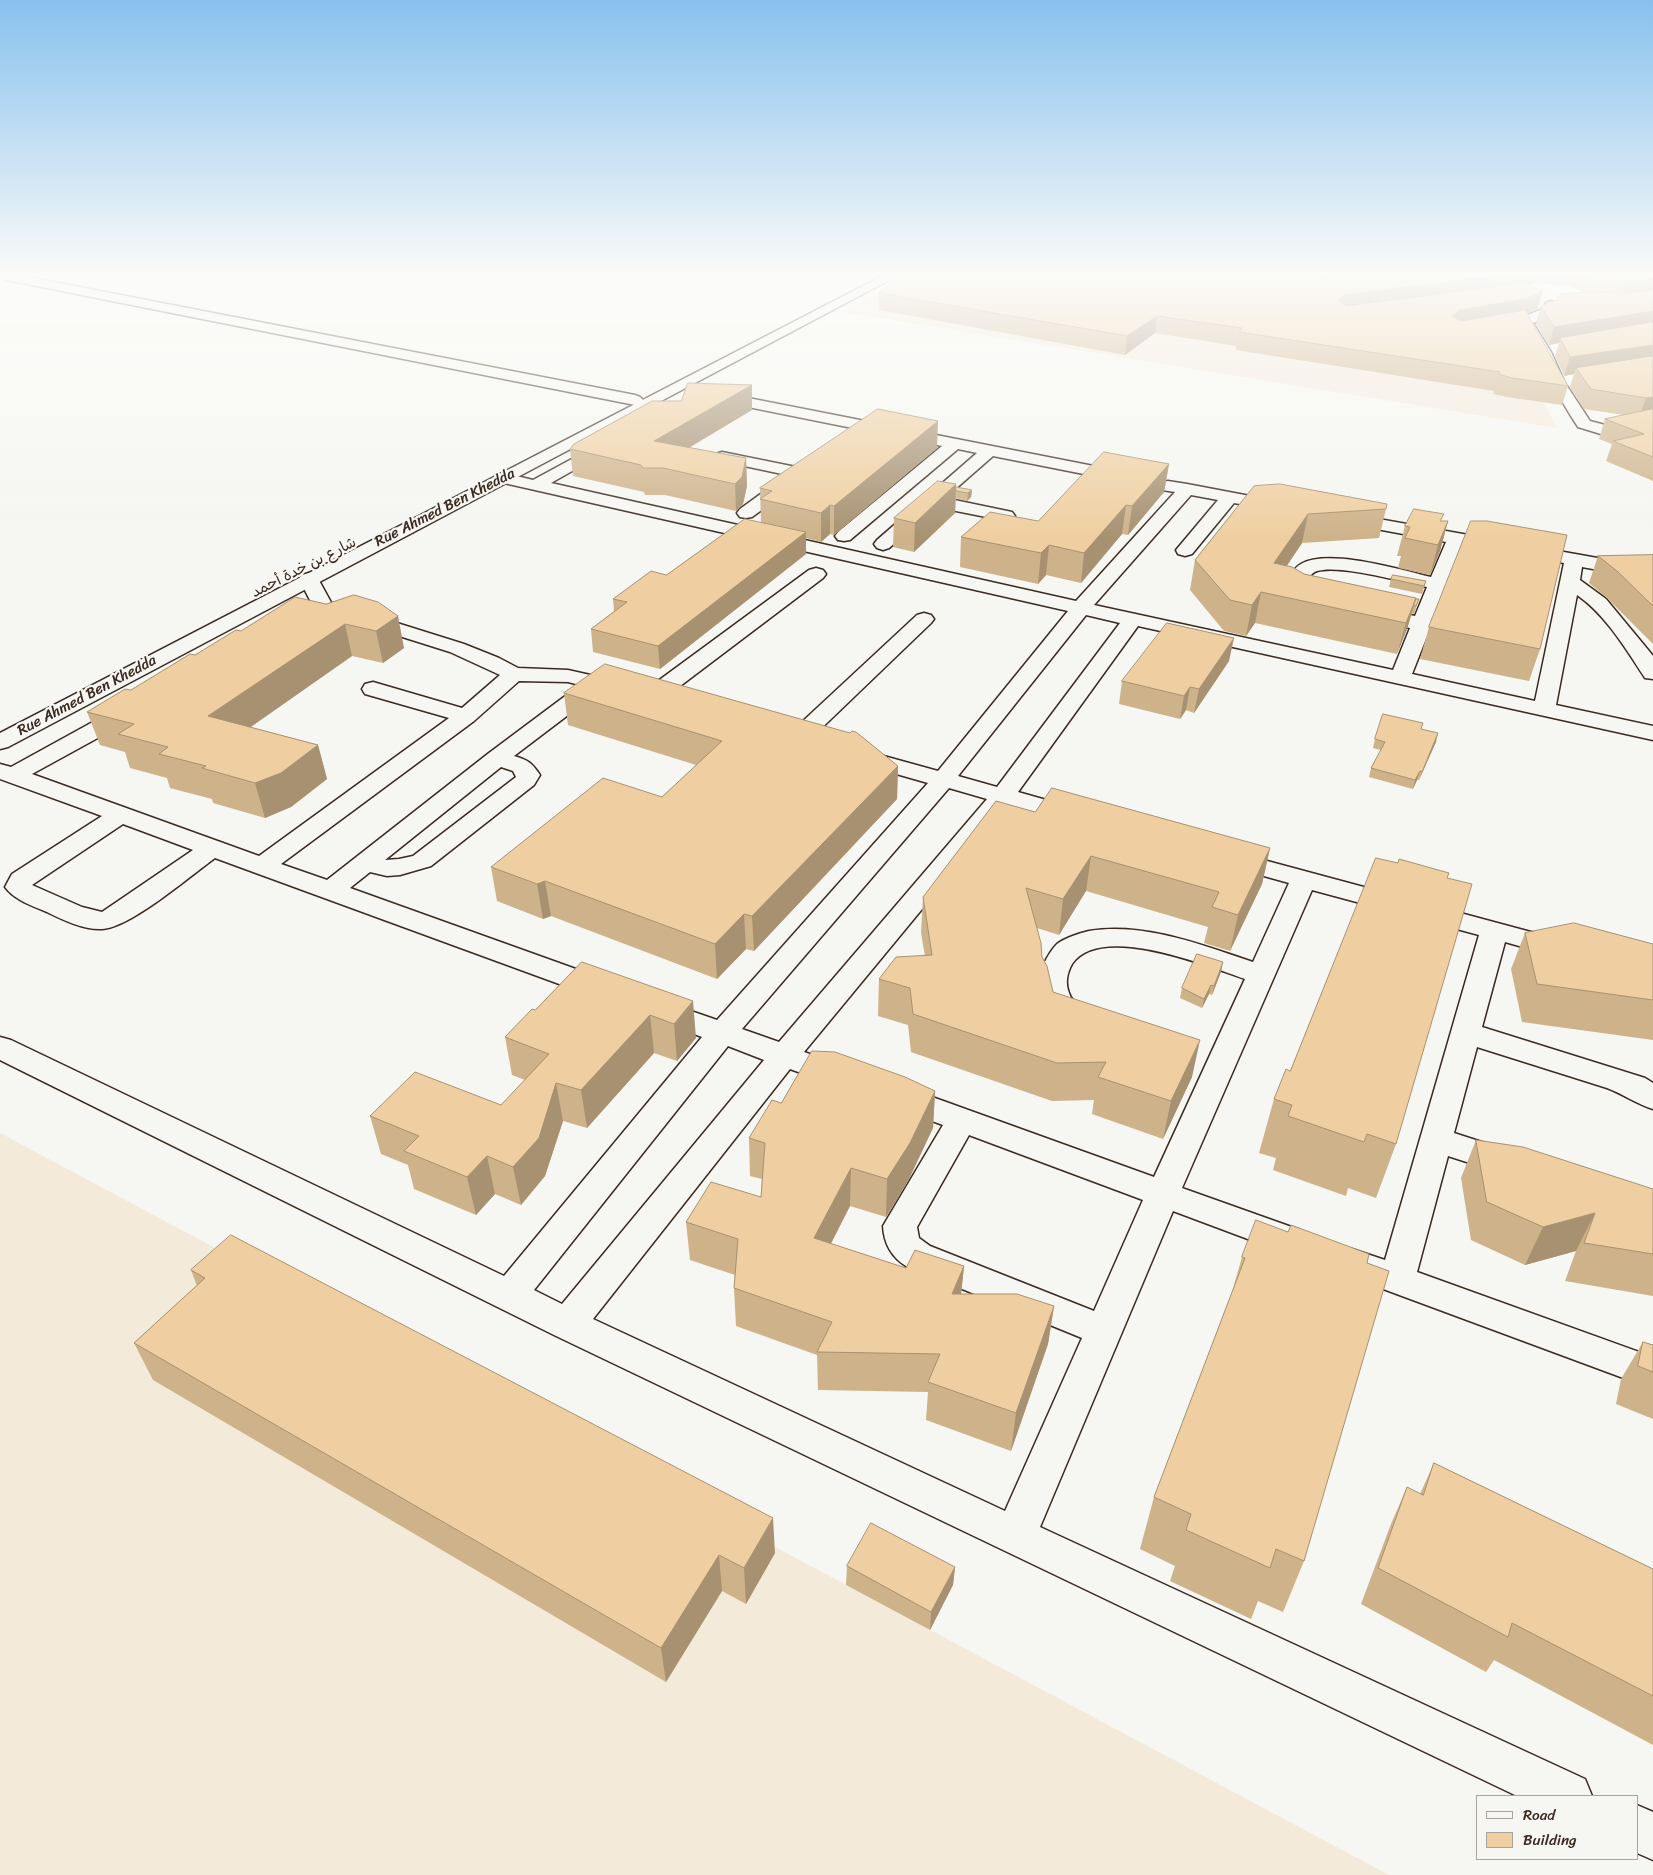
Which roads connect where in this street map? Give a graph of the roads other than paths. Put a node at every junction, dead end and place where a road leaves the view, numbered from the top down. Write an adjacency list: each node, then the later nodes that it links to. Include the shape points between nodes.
1 (456, 364): 7 (street)
2 (706, 364): 7 (street, شارع بن خدة أحمد)
3 (723, 364): 18 (street, Rue Ahmed Ben Khedda)
4 (1553, 364): 6 (street)
5 (1577, 380): 6 (street)
6 (1558, 383): 9 (street, via 1589,427 1610,429)
7 (635, 400): 48 (street, شارع بن خدة أحمد)
8 (733, 400): 10 (street)
9 (1653, 422)
10 (864, 427): 12 (street); 13 (street)
11 (621, 437): 19 (street)
12 (848, 438)
13 (953, 445): 14 (street); 27 (street)
14 (988, 452): 20 (street); 22 (street)
15 (722, 458): 17 (street)
16 (817, 462): 17 (street)
17 (801, 473): 24 (street)
18 (504, 478): 19 (street); 34 (street, Rue Ahmed Ben Khedda)
19 (536, 485): 39 (street)
20 (1187, 489): 21 (street); 39 (street)
21 (1230, 497): 23 (street); 30 (street)
22 (932, 501): 25 (street); 29 (street)
23 (1296, 509)
24 (746, 513)
25 (1006, 516)
26 (1333, 516): 28 (street)
27 (844, 536)
28 (1456, 539): 31 (street); 36 (street)
29 (883, 544)
30 (1185, 550)
31 (1574, 560): 32 (street); 35 (street)
32 (1653, 571)
33 (816, 574): 51 (street)
34 (310, 579): 38 (street); 58 (street, Rue Ahmed Ben Khedda)
35 (1569, 582): 45 (street, via 1601,606 1643,656); 54 (street)
36 (1438, 584): 37 (street, via 1320,564 1308,568 1292,588 1298,596); 43 (street, via 1421,601)
37 (1323, 603)
38 (324, 606): 44 (street); 46 (street, via 458,648)
39 (1081, 608): 42 (street); 61 (street)
40 (1359, 610): 43 (street)
41 (924, 619): 61 (street, via 788,736)
42 (1133, 619): 47 (street); 62 (street)
43 (1422, 624): 47 (street)
44 (273, 633)
45 (1653, 673)
46 (514, 674): 49 (street, via 568,676); 55 (street)
47 (1400, 678): 54 (street)
48 (80, 681)
49 (597, 683): 51 (street); 59 (street)
50 (373, 688): 55 (street)
51 (651, 698): 53 (street)
52 (143, 704): 60 (street)
53 (678, 705)
54 (1544, 710): 57 (street)
55 (466, 716): 70 (street)
56 (1653, 727): 57 (street)
57 (1653, 733)
58 (0, 742)
59 (497, 758): 63 (street); 64 (street, via 522,766 528,775)
60 (6, 773): 65 (street)
61 (943, 780): 62 (street); 77 (street)
62 (1002, 796): 66 (street); 80 (street)
63 (444, 801): 64 (street); 69 (street)
64 (485, 812): 69 (street, via 422,861 387,868)
65 (121, 814): 67 (street); 67 (street, via 20,880 18,886 87,918 109,920)
66 (1097, 822)
67 (212, 848): 70 (street)
68 (1210, 853): 71 (street)
69 (367, 863): 72 (street)
70 (262, 866): 72 (street)
71 (1304, 879): 73 (street); 75 (street)
72 (331, 890): 77 (street)
73 (1494, 931): 74 (street); 78 (street)
74 (1578, 954)
75 (1261, 974): 76 (street, via 1147,940 1112,936 1089,940 1069,949 1056,963 1051,980 1055,998 1064,1009); 85 (street, via 1205,1065)
76 (1099, 1030)
77 (722, 1033): 80 (street); 87 (street)
78 (1466, 1033): 81 (street, via 1618,1080); 83 (street)
79 (0, 1047): 87 (street)
80 (784, 1056): 82 (street); 88 (street)
81 (1653, 1098)
82 (962, 1120): 85 (street); 89 (street, via 900,1226 900,1241 918,1256)
83 (1437, 1140): 84 (street); 86 (street)
84 (1539, 1174)
85 (1163, 1194): 86 (street); 89 (street)
86 (1397, 1279): 90 (street)
87 (509, 1295): 88 (street)
88 (566, 1324): 91 (street)
89 (1104, 1331): 91 (street)
90 (1653, 1373)
91 (1015, 1536): 92 (street)
92 (1566, 1795)
93 (1638, 1829): 94 (street)
94 (1653, 1836)

